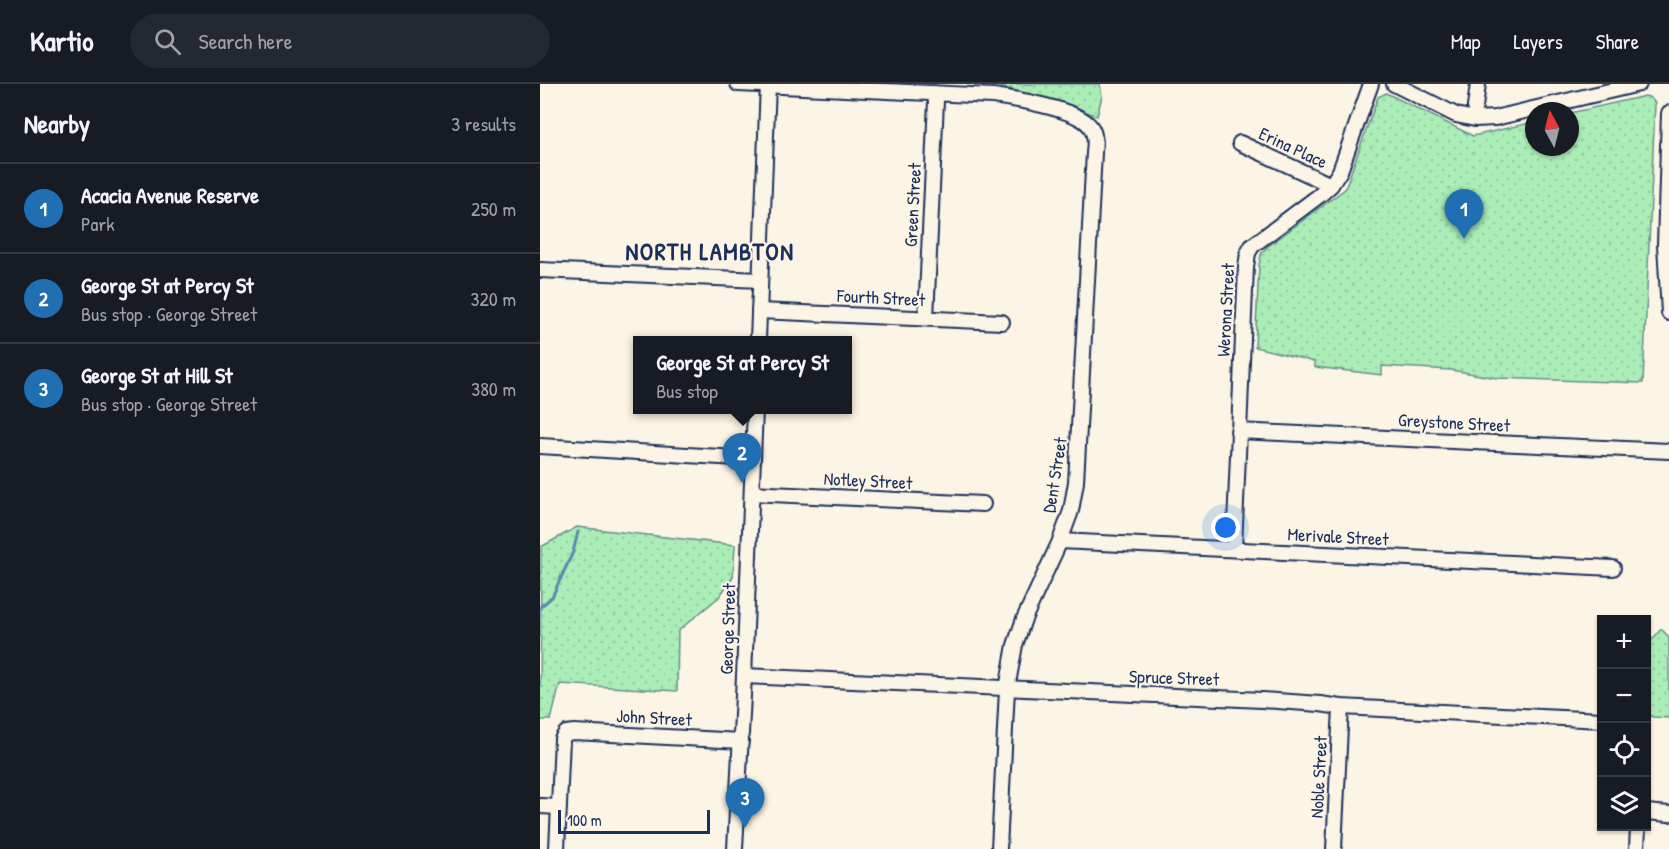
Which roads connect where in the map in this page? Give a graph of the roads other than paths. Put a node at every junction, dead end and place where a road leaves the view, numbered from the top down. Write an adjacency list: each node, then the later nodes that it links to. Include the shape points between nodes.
1 (738, 84): 6 (street)
2 (1371, 84): 11 (street, Werona Street, via 1340,171)
3 (1394, 84): 5 (street, via 1456,115 1475,119 1495,118)
4 (1478, 84): 8 (street)
5 (1639, 84)
6 (768, 85): 7 (street); 14 (street)
7 (934, 93): 17 (street, Green Street); 27 (street, Dent Street, via 1020,99 1084,120 1093,131 1077,482)
8 (1475, 107)
9 (1669, 113): 12 (street)
10 (1240, 143): 11 (street, Erina Place)
11 (1331, 185): 21 (street, Werona Street, via 1248,253)
12 (1667, 245): 16 (street)
13 (540, 270): 14 (street)
14 (760, 280): 15 (street)
15 (759, 311): 17 (street, Fourth Street); 19 (street)
16 (1669, 314)
17 (926, 318): 18 (street, Fourth Street)
18 (1002, 322)
19 (758, 336)
20 (755, 414): 24 (street, George Street)
21 (1238, 431): 23 (street, Greystone Street); 28 (street, Werona Street)
22 (540, 446): 24 (street)
23 (1669, 451)
24 (753, 459): 25 (street, George Street)
25 (752, 494): 26 (street, Notley Street); 30 (street, George Street)
26 (983, 504)
27 (1060, 541): 28 (street, Merivale Street); 31 (street, Dent Street, via 1024,619)
28 (1234, 549): 29 (street, Merivale Street)
29 (1613, 568)
30 (744, 676): 31 (street, Spruce Street); 34 (street, George Street)
31 (1007, 689): 32 (street, Spruce Street); 42 (street, Dent Street)
32 (1341, 707): 33 (street, Spruce Street); 43 (street, Noble Street)
33 (1597, 720)
34 (741, 741): 36 (street, John Street, via 566,733 562,740); 41 (street, George Street)
35 (540, 806): 36 (street)
36 (559, 807): 40 (street)
37 (1651, 813): 38 (street)
38 (1669, 814)
39 (1638, 831): 44 (street)
40 (557, 849)
41 (735, 849)
42 (999, 849)
43 (1334, 849)
44 (1637, 849)

